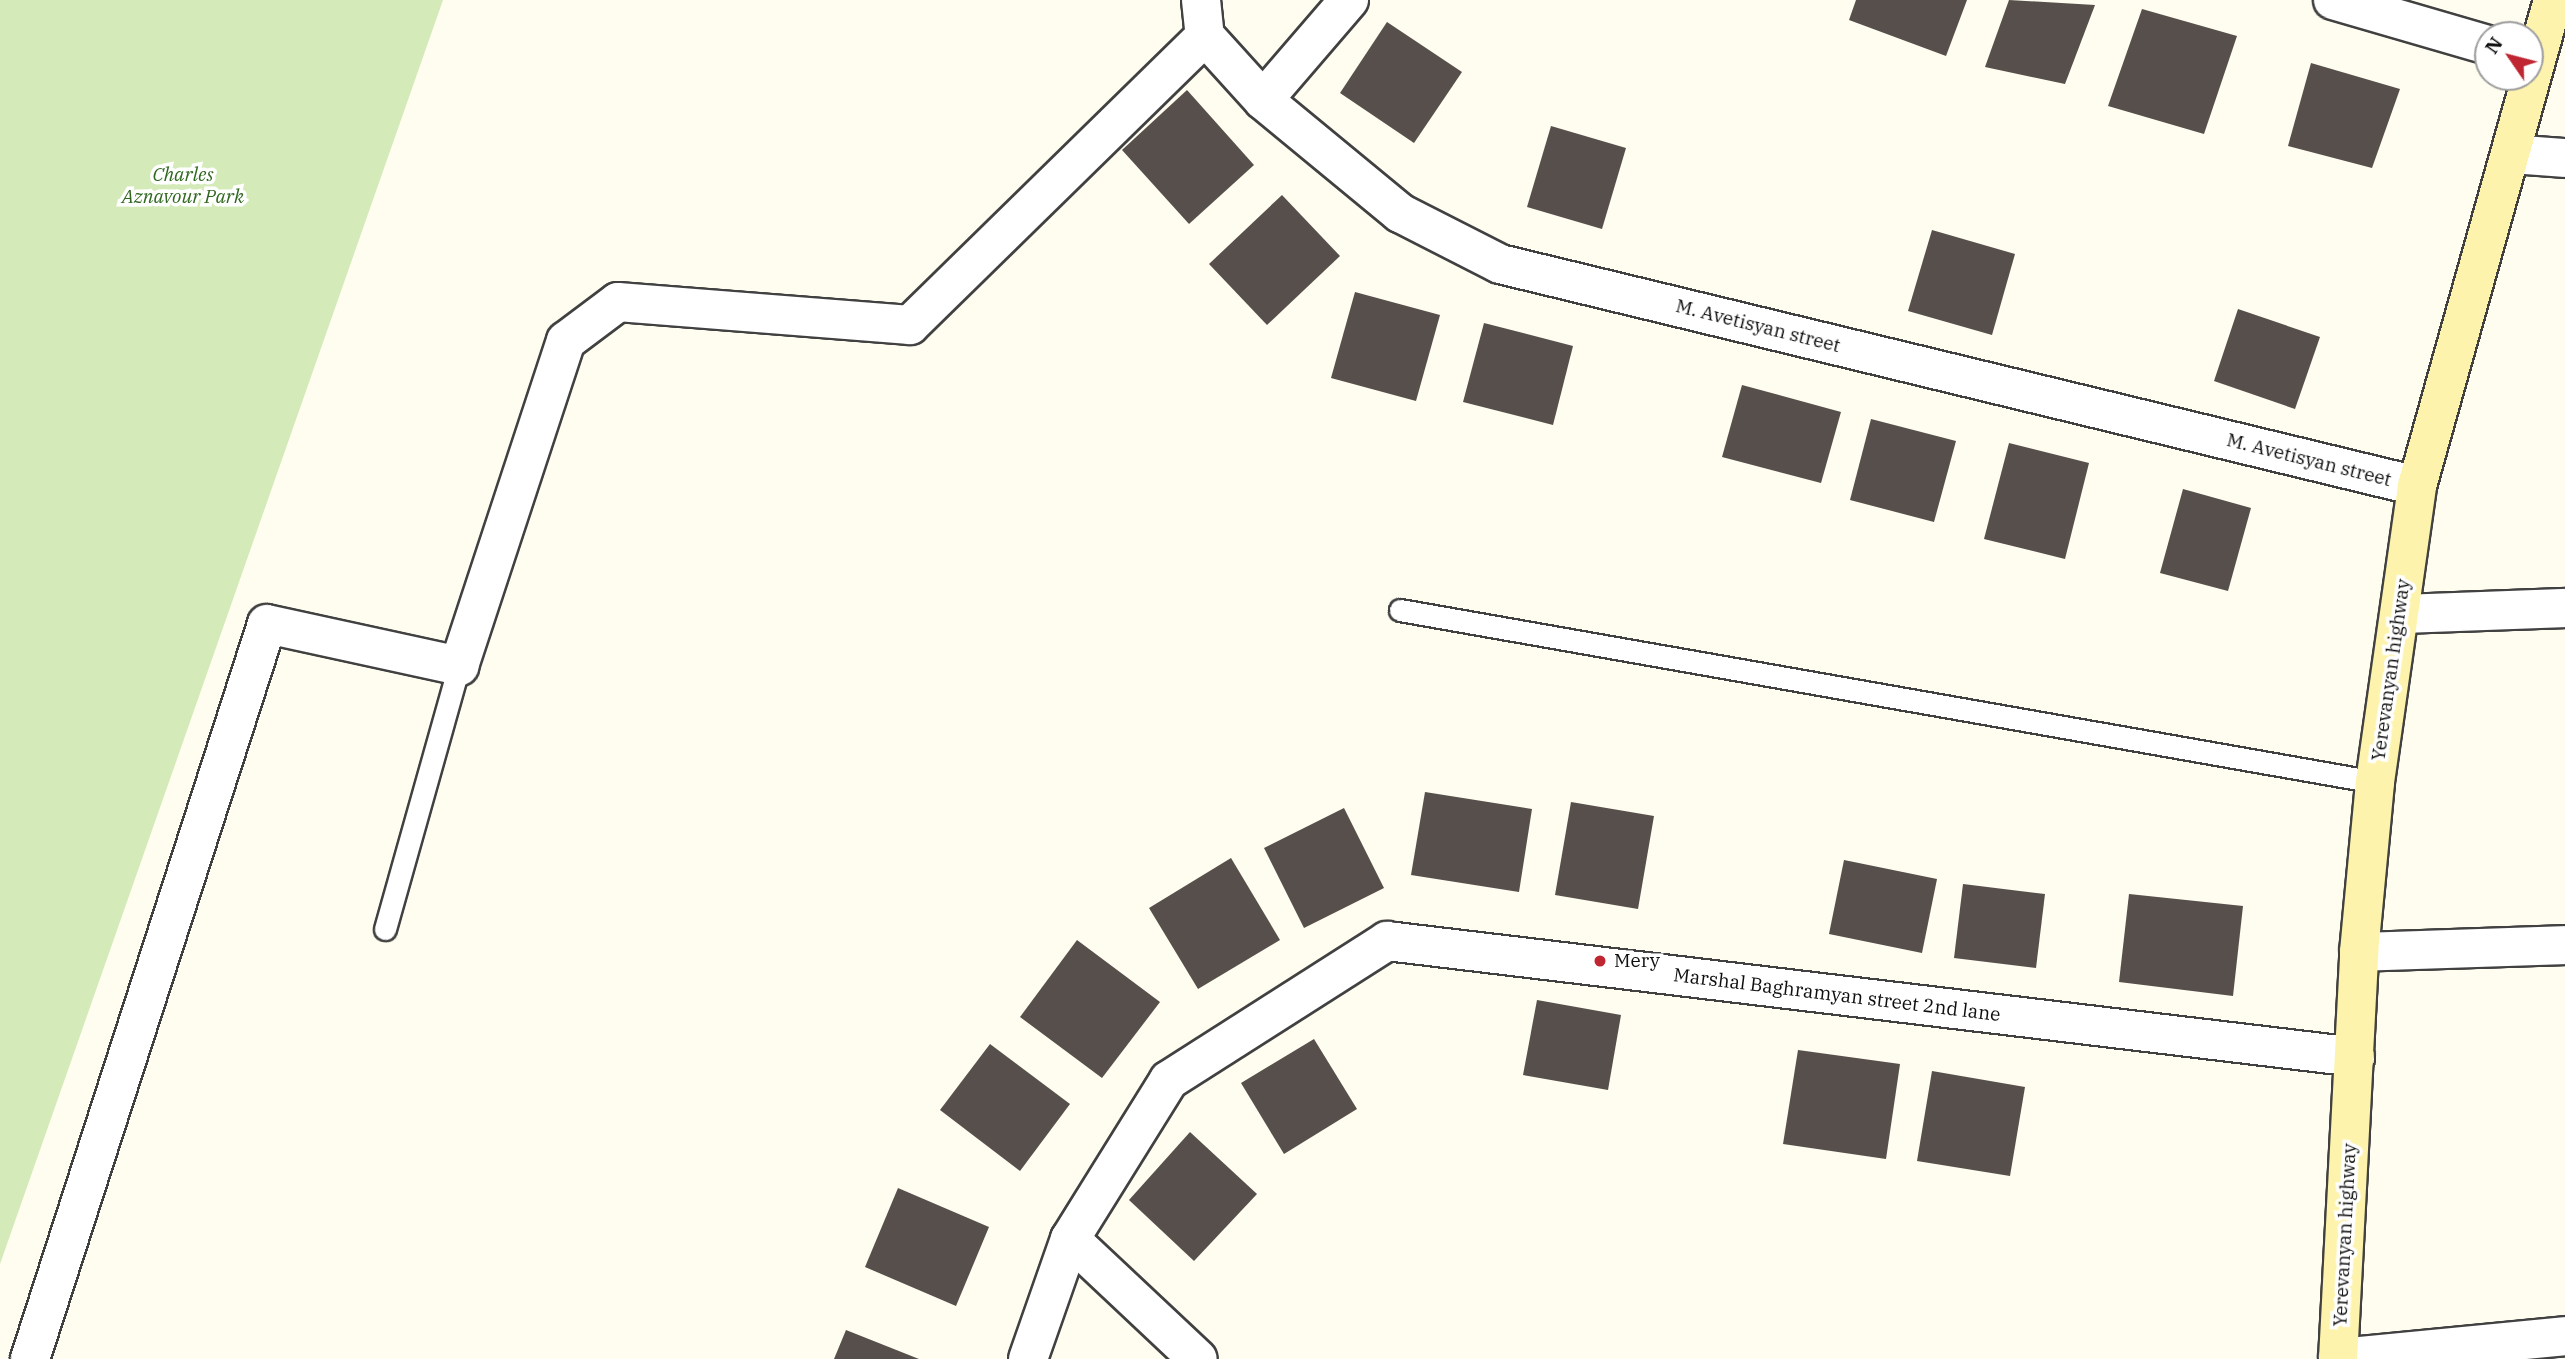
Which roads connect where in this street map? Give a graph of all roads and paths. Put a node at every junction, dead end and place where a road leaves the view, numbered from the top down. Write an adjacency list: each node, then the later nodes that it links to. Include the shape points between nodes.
1 (1349, 0): 8 (street)
2 (2333, 0): 6 (street)
3 (2553, 0): 5 (street, Yerevanyan highway)
4 (1203, 18): 8 (street, M. Avetisyan street); 15 (street, via 910,325 618,302 566,341)
5 (2544, 26)
6 (2474, 42)
7 (2525, 91): 9 (street, Yerevanyan highway)
8 (1263, 100): 11 (street, M. Avetisyan street, via 1400,213 1500,264)
9 (2511, 154): 10 (street); 11 (street, Yerevanyan highway)
10 (2565, 158)
11 (2417, 486): 14 (street, Yerevanyan highway)
12 (2565, 608): 14 (street)
13 (1401, 610): 16 (lane)
14 (2401, 614): 16 (street, Yerevanyan highway)
15 (459, 666): 17 (lane); 23 (street, via 267,624)
16 (2375, 782): 19 (street, Yerevanyan highway)
17 (385, 929)
18 (2565, 945): 19 (street)
19 (2359, 952): 20 (street, Yerevanyan highway)
20 (2355, 1057): 21 (street, Marshal Baghramyan street 2nd lane, via 1387,941 1169,1080); 26 (street, Yerevanyan highway)
21 (1070, 1240): 24 (street, Marshal Baghramyan street 2nd lane); 25 (street)
22 (2565, 1336): 26 (street)
23 (30, 1359)
24 (1028, 1359)
25 (1198, 1359)
26 (2338, 1359)

